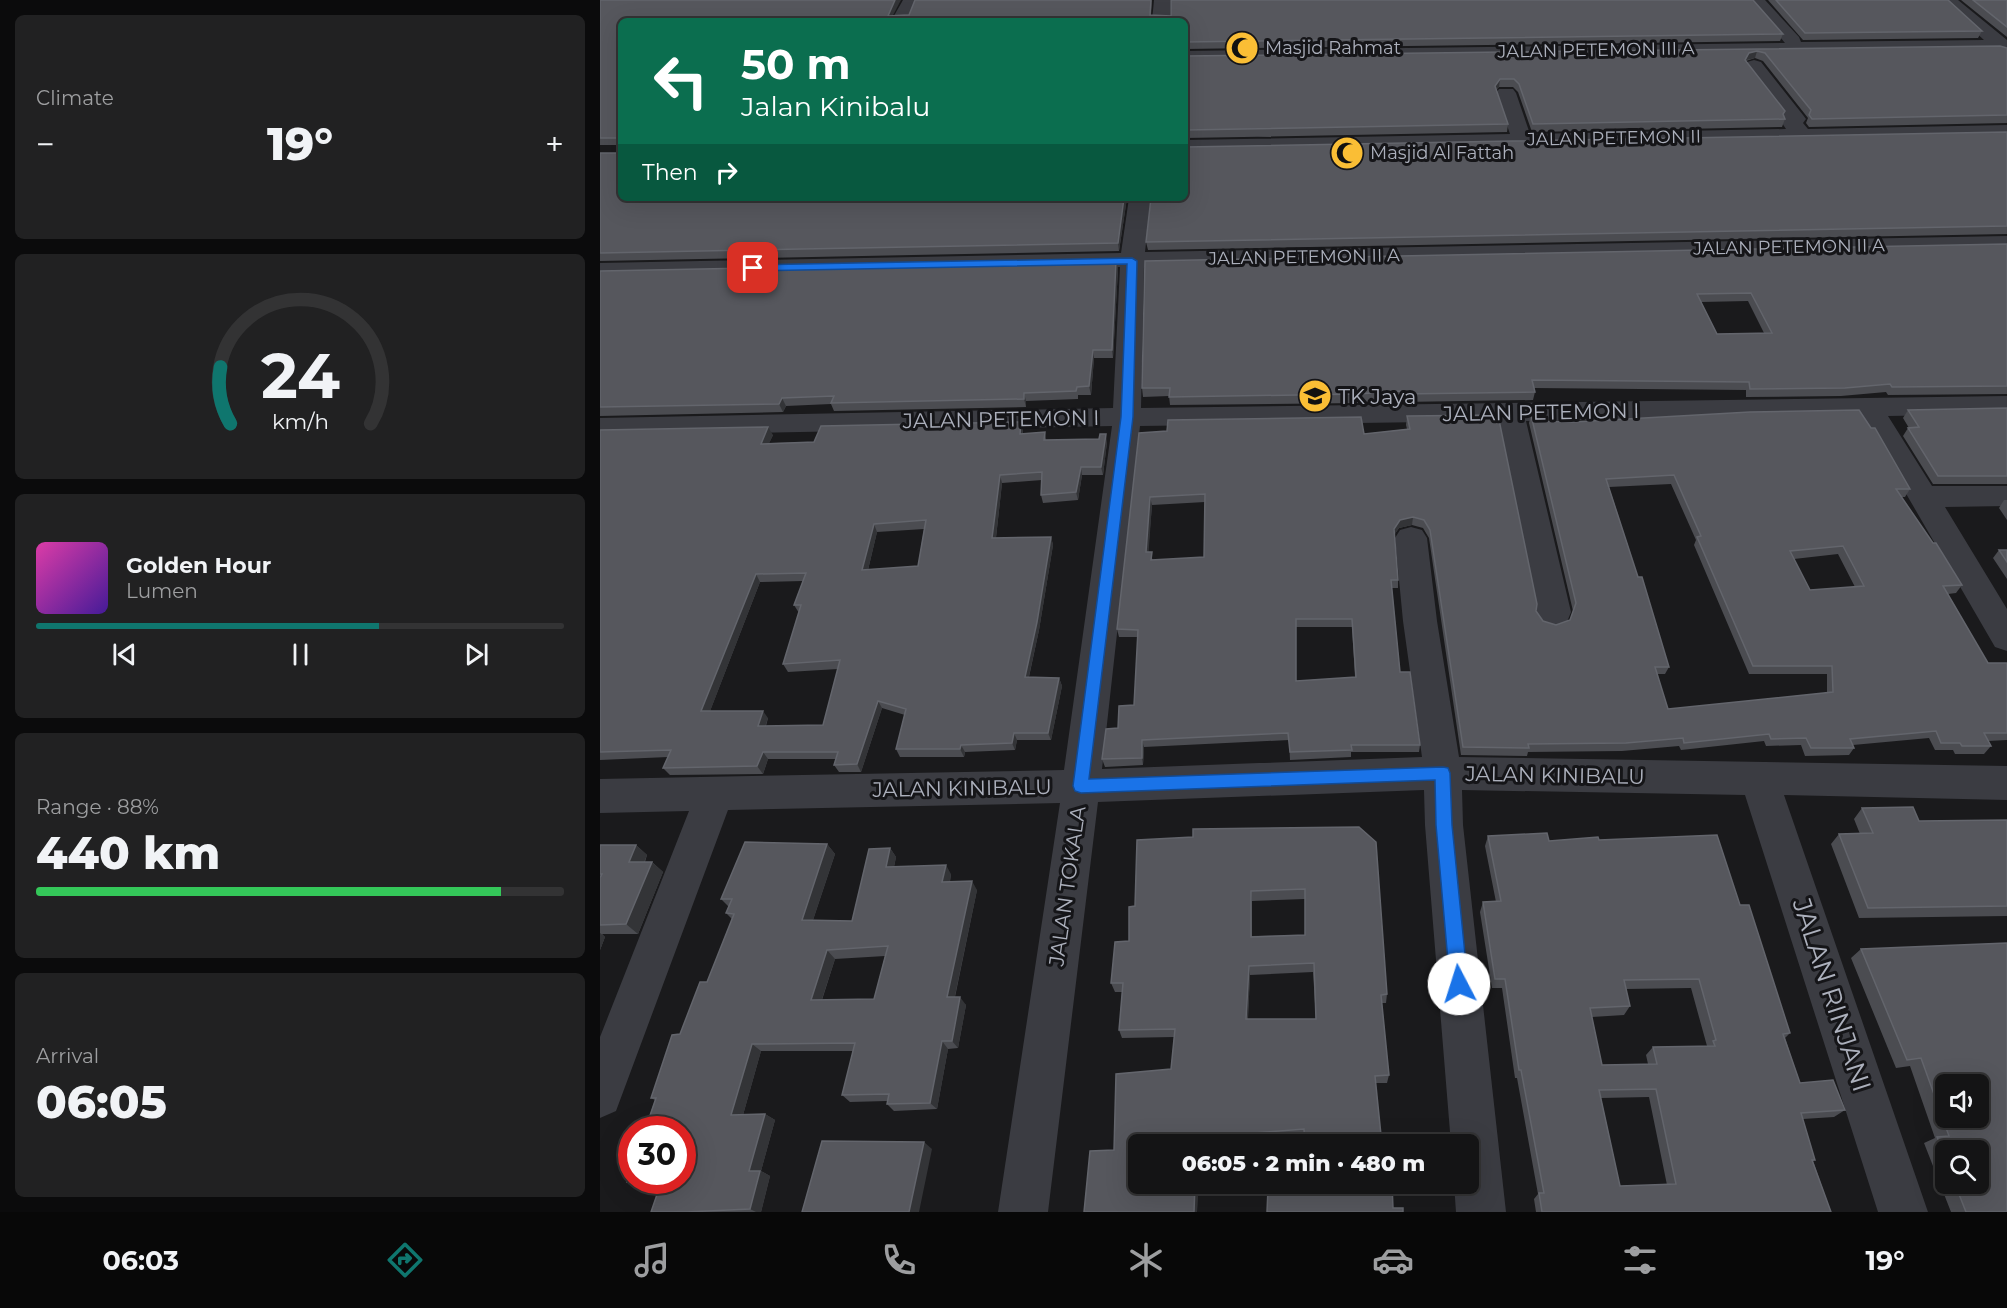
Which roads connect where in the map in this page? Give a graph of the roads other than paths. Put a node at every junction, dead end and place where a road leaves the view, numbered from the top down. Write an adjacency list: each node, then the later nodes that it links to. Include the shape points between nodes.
1 (911, 0): 5 (street)
2 (1162, 0): 6 (street)
3 (1756, 0): 7 (street)
4 (1948, 0): 8 (street)
5 (902, 18)
6 (1161, 18)
7 (1793, 41)
8 (2005, 46): 9 (street, JALAN PETEMON III A)
9 (1188, 56)
10 (1754, 66): 13 (street, via 1796,119 1792,123)
11 (1506, 93): 14 (street)
12 (2007, 131): 13 (street, JALAN PETEMON II)
13 (1803, 135): 14 (street, JALAN PETEMON II)
14 (1522, 139): 15 (street, JALAN PETEMON II)
15 (1188, 146)
16 (1140, 201): 18 (street, JALAN TOKALA)
17 (2007, 243): 18 (street, JALAN PETEMON II A)
18 (1132, 261): 19 (street, JALAN PETEMON II A); 23 (street, JALAN TOKALA)
19 (600, 270)
20 (2007, 405): 21 (street, JALAN PETEMON I)
21 (1870, 408): 22 (street, JALAN PETEMON I); 26 (street)
22 (1510, 412): 23 (street, JALAN PETEMON I); 28 (street)
23 (1127, 417): 24 (street, JALAN PETEMON I); 33 (street, JALAN TOKALA)
24 (600, 427)
25 (2007, 496): 26 (street)
26 (1922, 497): 29 (street)
27 (1411, 538): 30 (street)
28 (1553, 618)
29 (2002, 622)
30 (1443, 773): 31 (street, JALAN KINIBALU); 33 (street, JALAN KINIBALU); 38 (street, via 1444,825)
31 (1759, 779): 32 (street, JALAN KINIBALU); 39 (street, JALAN RINJANI)
32 (2007, 783)
33 (1081, 786): 34 (street, JALAN KINIBALU); 37 (street, JALAN TOKALA)
34 (715, 793): 35 (street, JALAN KINIBALU); 36 (street)
35 (600, 796)
36 (600, 1095)
37 (1023, 1212)
38 (1481, 1212)
39 (1903, 1212)

